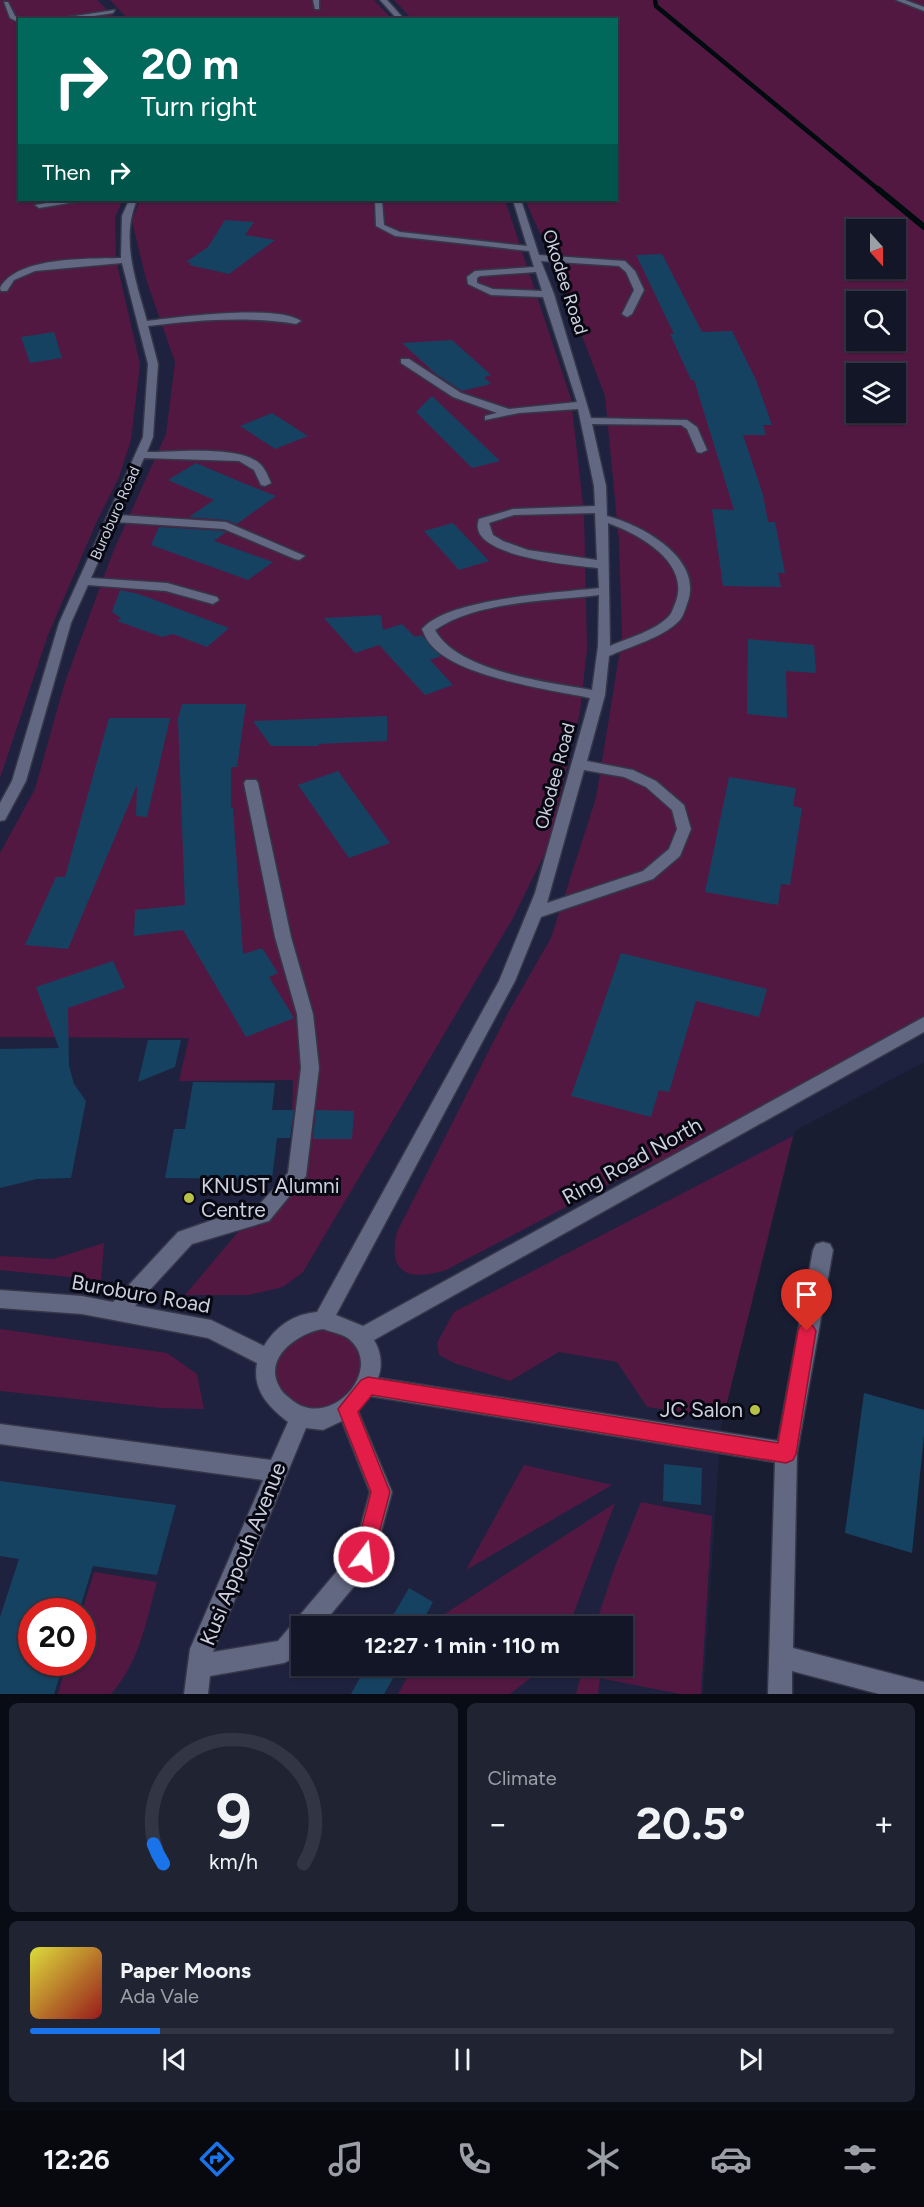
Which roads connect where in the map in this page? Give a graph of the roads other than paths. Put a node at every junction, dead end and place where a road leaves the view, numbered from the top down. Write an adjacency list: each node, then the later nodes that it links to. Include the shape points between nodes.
1 (383, 0): 9 (street)
2 (899, 0): 6 (street)
3 (105, 1): 5 (street)
4 (6, 3): 10 (street, via 12,17)
5 (112, 10): 7 (street); 8 (street)
6 (922, 11)
7 (64, 18)
8 (119, 18)
9 (400, 18)
10 (18, 20)
11 (74, 201): 15 (street)
12 (133, 201): 17 (street, Buroburo Road, via 126,216)
13 (378, 201): 16 (street, via 380,226 398,234)
14 (517, 201): 16 (street, Okodee Road)
15 (39, 205)
16 (537, 259): 19 (street, Okodee Road); 19 (street, via 478,273 472,277 473,284 491,292); 20 (street, via 622,263 639,290)
17 (126, 260): 18 (street, via 27,271 10,278); 22 (street, Buroburo Road)
18 (4, 289)
19 (549, 294): 24 (street, Okodee Road)
20 (627, 314)
21 (296, 321): 22 (street, via 267,315)
22 (143, 324): 29 (street, Buroburo Road, via 153,364 148,437)
23 (405, 361): 25 (street, via 457,395)
24 (584, 405): 25 (street); 27 (street, Okodee Road)
25 (509, 413): 26 (street)
26 (489, 418)
27 (587, 421): 28 (street, via 683,422 692,427); 31 (street, Okodee Road, via 600,486)
28 (701, 450)
29 (140, 455): 30 (street, via 248,459 260,468); 32 (street, Buroburo Road)
30 (265, 483)
31 (601, 513): 34 (street, Okodee Road); 34 (street, via 513,512 483,521 483,529 490,539 522,552); 38 (street, via 653,540 677,567 685,594 675,618)
32 (113, 518): 33 (street, via 226,526); 35 (street, Buroburo Road)
33 (299, 556)
34 (603, 565): 36 (street, Okodee Road)
35 (84, 581): 37 (street, via 167,587); 42 (street, Buroburo Road, via 65,623 19,781)
36 (605, 591): 38 (street, Okodee Road); 39 (street, via 463,612 435,621 428,629 429,636 449,656 500,675)
37 (213, 600)
38 (603, 654): 39 (street, Okodee Road)
39 (598, 695): 40 (street, Okodee Road)
40 (579, 764): 43 (street, Okodee Road); 43 (street, via 628,773 651,784 679,808 684,829 675,852 648,875)
41 (251, 783): 47 (street, via 283,937 305,1014 310,1068 297,1176 261,1215 185,1238)
42 (0, 816)
43 (535, 913): 48 (street, Okodee Road, via 507,981)
44 (924, 1024): 49 (street, Ring Road North)
45 (823, 1250): 55 (street)
46 (0, 1299): 47 (street, Buroburo Road)
47 (117, 1311): 50 (street, Buroburo Road, via 211,1329)
48 (323, 1320): 49 (street, via 350,1328); 50 (street, via 289,1331)
49 (361, 1337): 51 (street, via 371,1360)
50 (268, 1358): 53 (street, via 265,1376 271,1394 282,1408)
51 (368, 1386): 52 (street); 55 (street)
52 (347, 1409): 53 (street, via 316,1419); 57 (street, via 381,1492 364,1557)
53 (300, 1417): 56 (street, Kusi Appouh Avenue)
54 (0, 1434): 56 (street)
55 (786, 1454): 59 (street)
56 (277, 1471): 60 (street, Kusi Appouh Avenue, via 202,1649)
57 (314, 1616)
58 (291, 1643): 60 (street, via 284,1651)
59 (782, 1657): 62 (street); 63 (street)
60 (200, 1666): 61 (street, Kusi Appouh Avenue)
61 (196, 1694)
62 (780, 1694)
63 (924, 1694)

